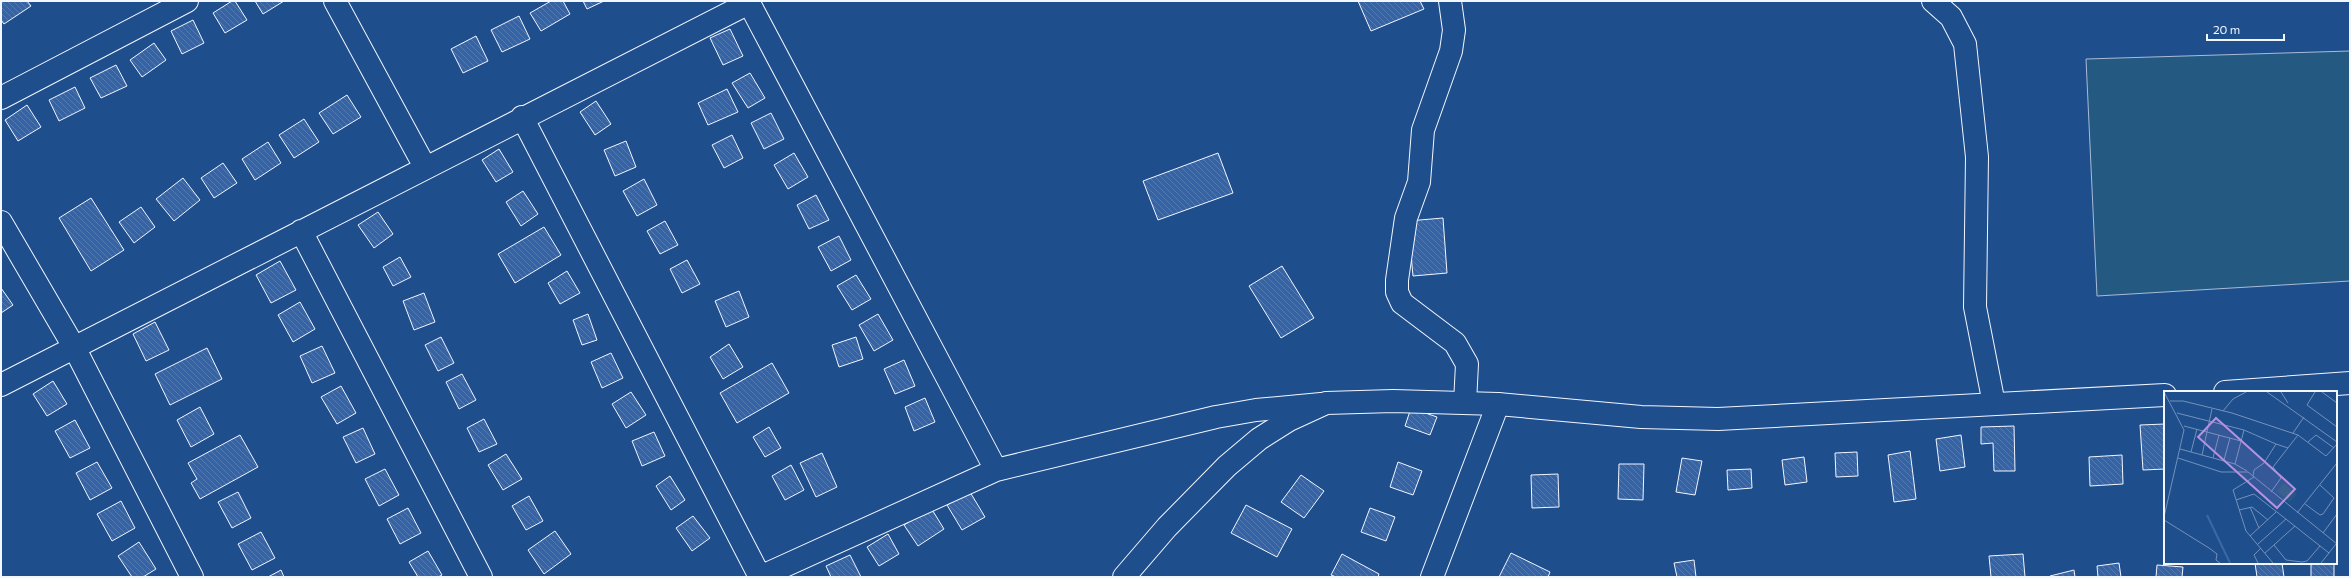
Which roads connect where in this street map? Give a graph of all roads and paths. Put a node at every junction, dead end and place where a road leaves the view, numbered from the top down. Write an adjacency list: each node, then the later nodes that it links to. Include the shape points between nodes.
1 (187, 1): 6 (street)
2 (335, 1): 8 (street)
3 (1450, 1): 17 (street, via 1454,30 1451,51 1423,130 1418,182 1406,218 1396,280 1397,292 1402,303 1455,343 1467,364)
4 (1933, 1): 19 (street, via 1951,17 1965,44 1977,157 1975,307)
5 (748, 2): 7 (street); 20 (street)
6 (1, 98)
7 (522, 117): 8 (street); 23 (street)
8 (424, 167): 10 (street)
9 (1, 222): 11 (street)
10 (301, 231): 11 (street); 22 (street)
11 (74, 347): 13 (street); 21 (street)
12 (2350, 383): 14 (street)
13 (1, 385)
14 (2239, 391)
15 (2164, 395): 19 (street)
16 (1326, 403): 17 (street); 20 (street, via 1216,416); 24 (street, via 1289,420 1259,439 1227,466 1167,527)
17 (1465, 403): 18 (street)
18 (1498, 404): 19 (street, via 1641,417 1718,419); 25 (street)
19 (1994, 404)
20 (996, 470): 23 (street)
21 (192, 577)
22 (481, 577)
23 (760, 577)
24 (1124, 577)
25 (1432, 577)

